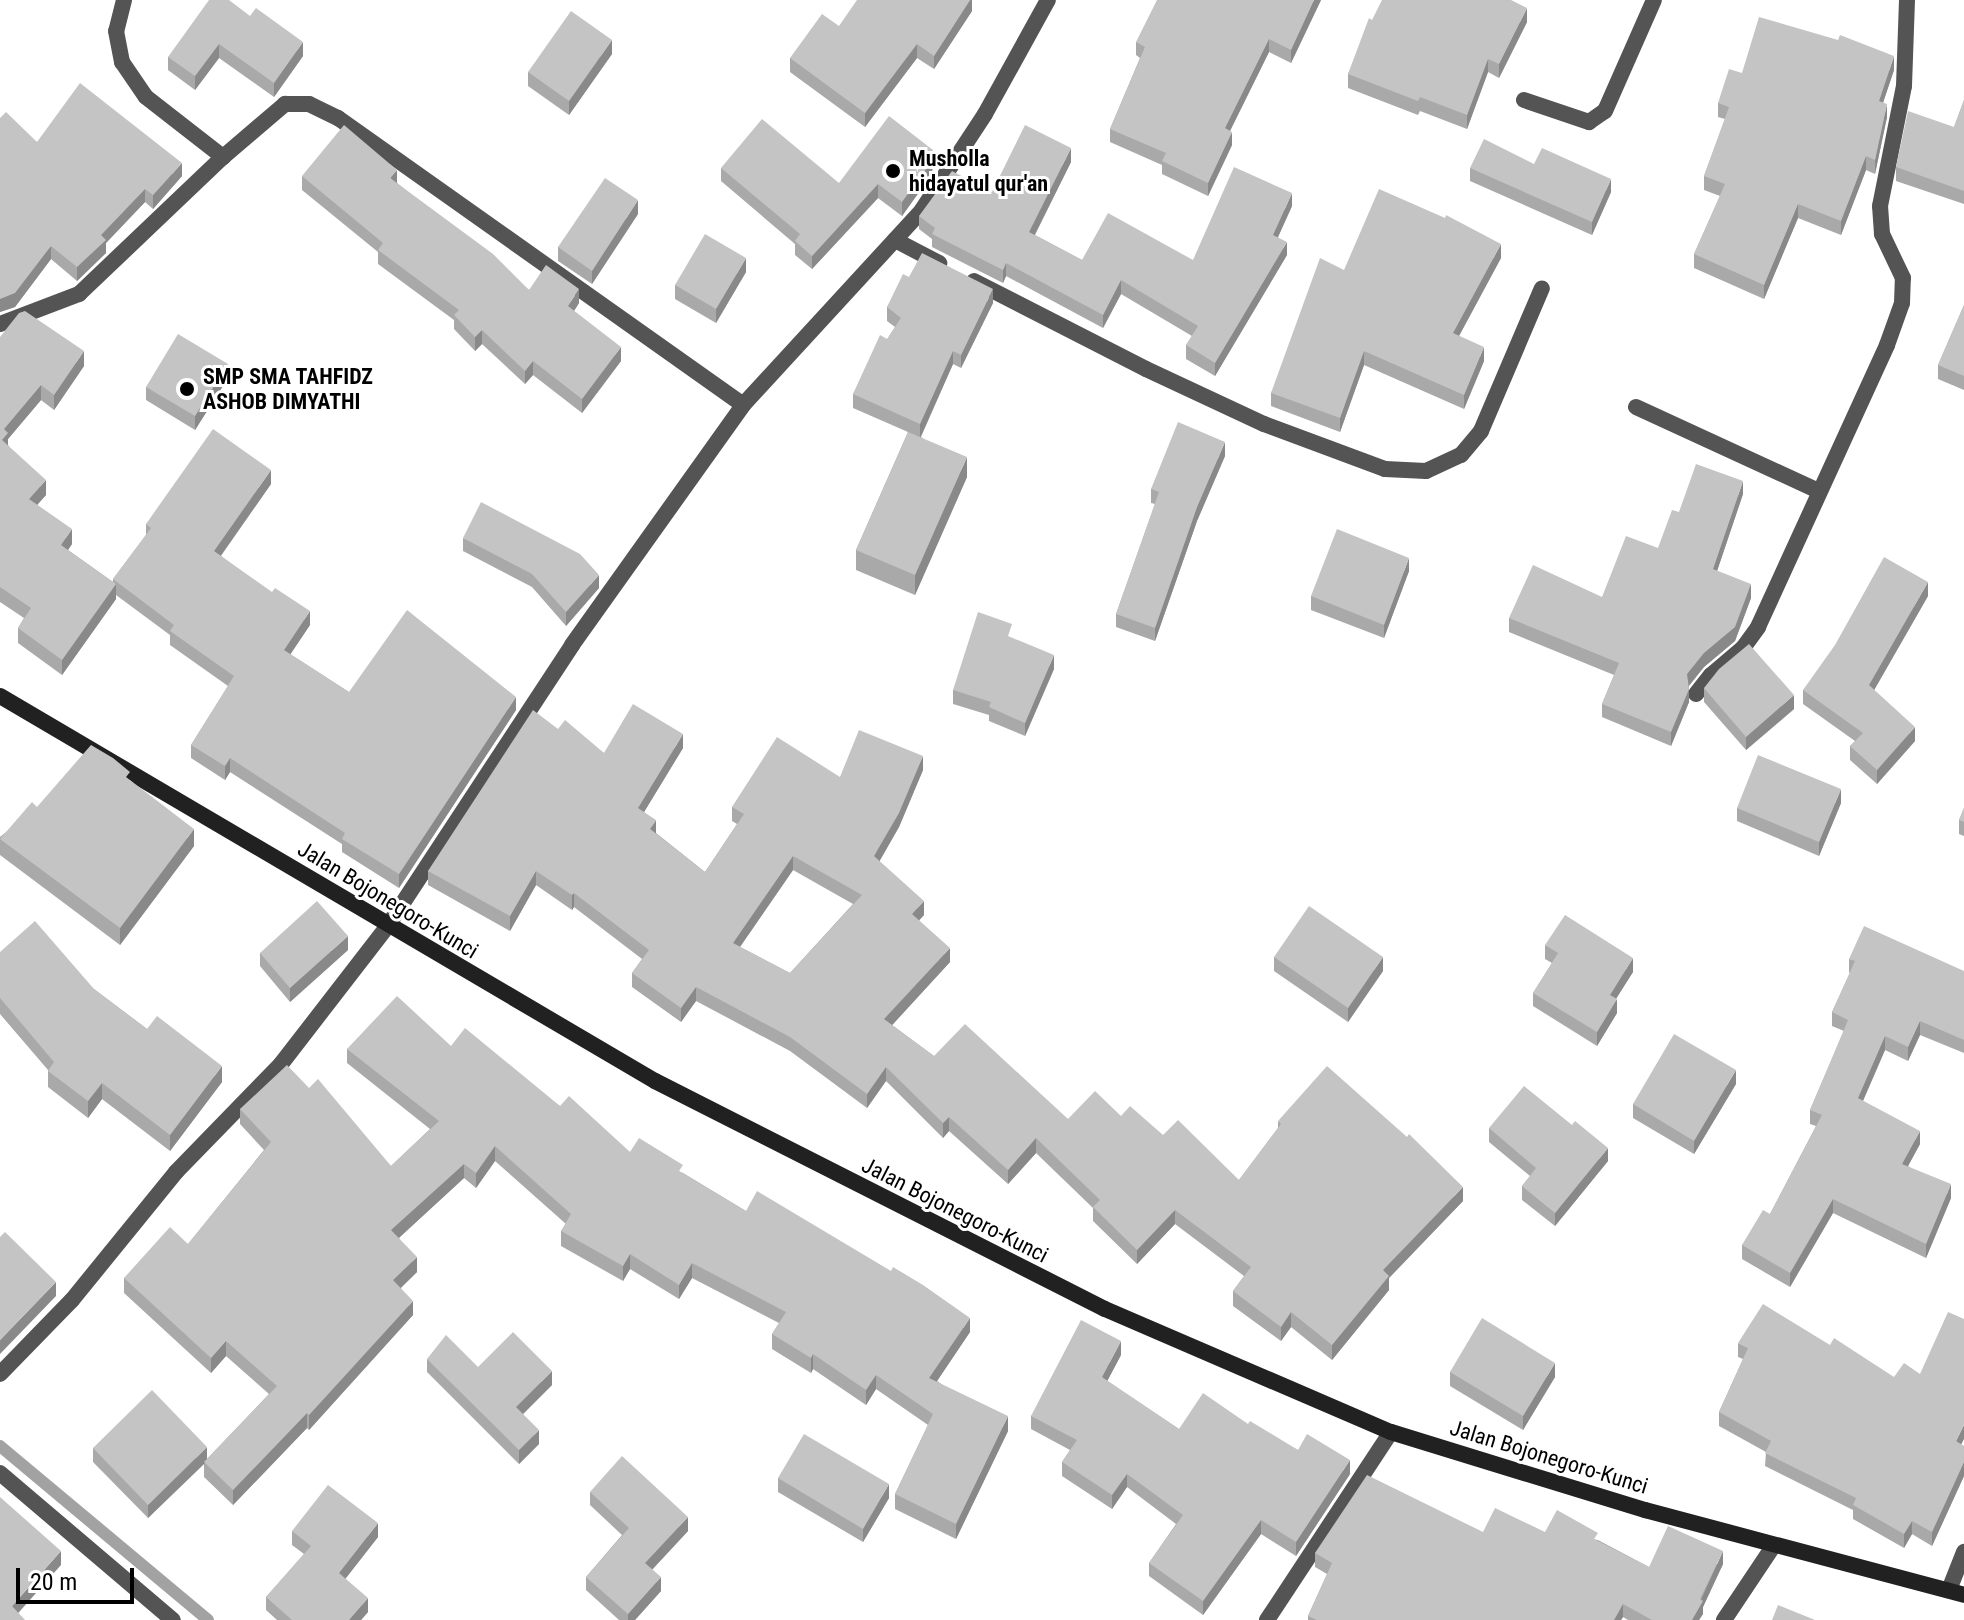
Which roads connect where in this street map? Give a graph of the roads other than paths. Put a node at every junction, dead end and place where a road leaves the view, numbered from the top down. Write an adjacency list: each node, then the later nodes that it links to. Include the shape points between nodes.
1 (124, 0): 6 (street, via 116,31 122,62 146,97)
2 (1048, 0): 7 (street, via 952,165)
3 (1654, 0): 5 (street, via 1605,111 1589,122)
4 (1907, 0): 12 (street, via 1904,86 1880,206 1882,234 1903,278 1902,303)
5 (1524, 100)
6 (223, 157): 9 (street, via 79,294); 10 (street, via 285,104 309,104 338,118)
7 (895, 240): 8 (street, via 1146,369 1264,424 1385,469 1426,471 1461,455 1481,431); 10 (street)
8 (1542, 288)
9 (0, 324)
10 (743, 405): 15 (street, via 572,645)
11 (1636, 407): 12 (street)
12 (1819, 491): 13 (street, via 1758,627)
13 (1696, 694)
14 (0, 696): 15 (main road, Jalan Bojonegoro-Kunci)
15 (387, 927): 16 (street, via 281,1064 176,1172 72,1300); 17 (main road, Jalan Bojonegoro-Kunci, via 655,1081 1030,1274)
16 (0, 1374)
17 (1391, 1432): 19 (main road, Jalan Bojonegoro-Kunci); 23 (street)
18 (0, 1473): 22 (street)
19 (1774, 1545): 21 (main road, Jalan Bojonegoro-Kunci); 24 (street)
20 (1964, 1552): 21 (street)
21 (1956, 1592)
22 (173, 1620)
23 (1267, 1620)
24 (1724, 1620)

